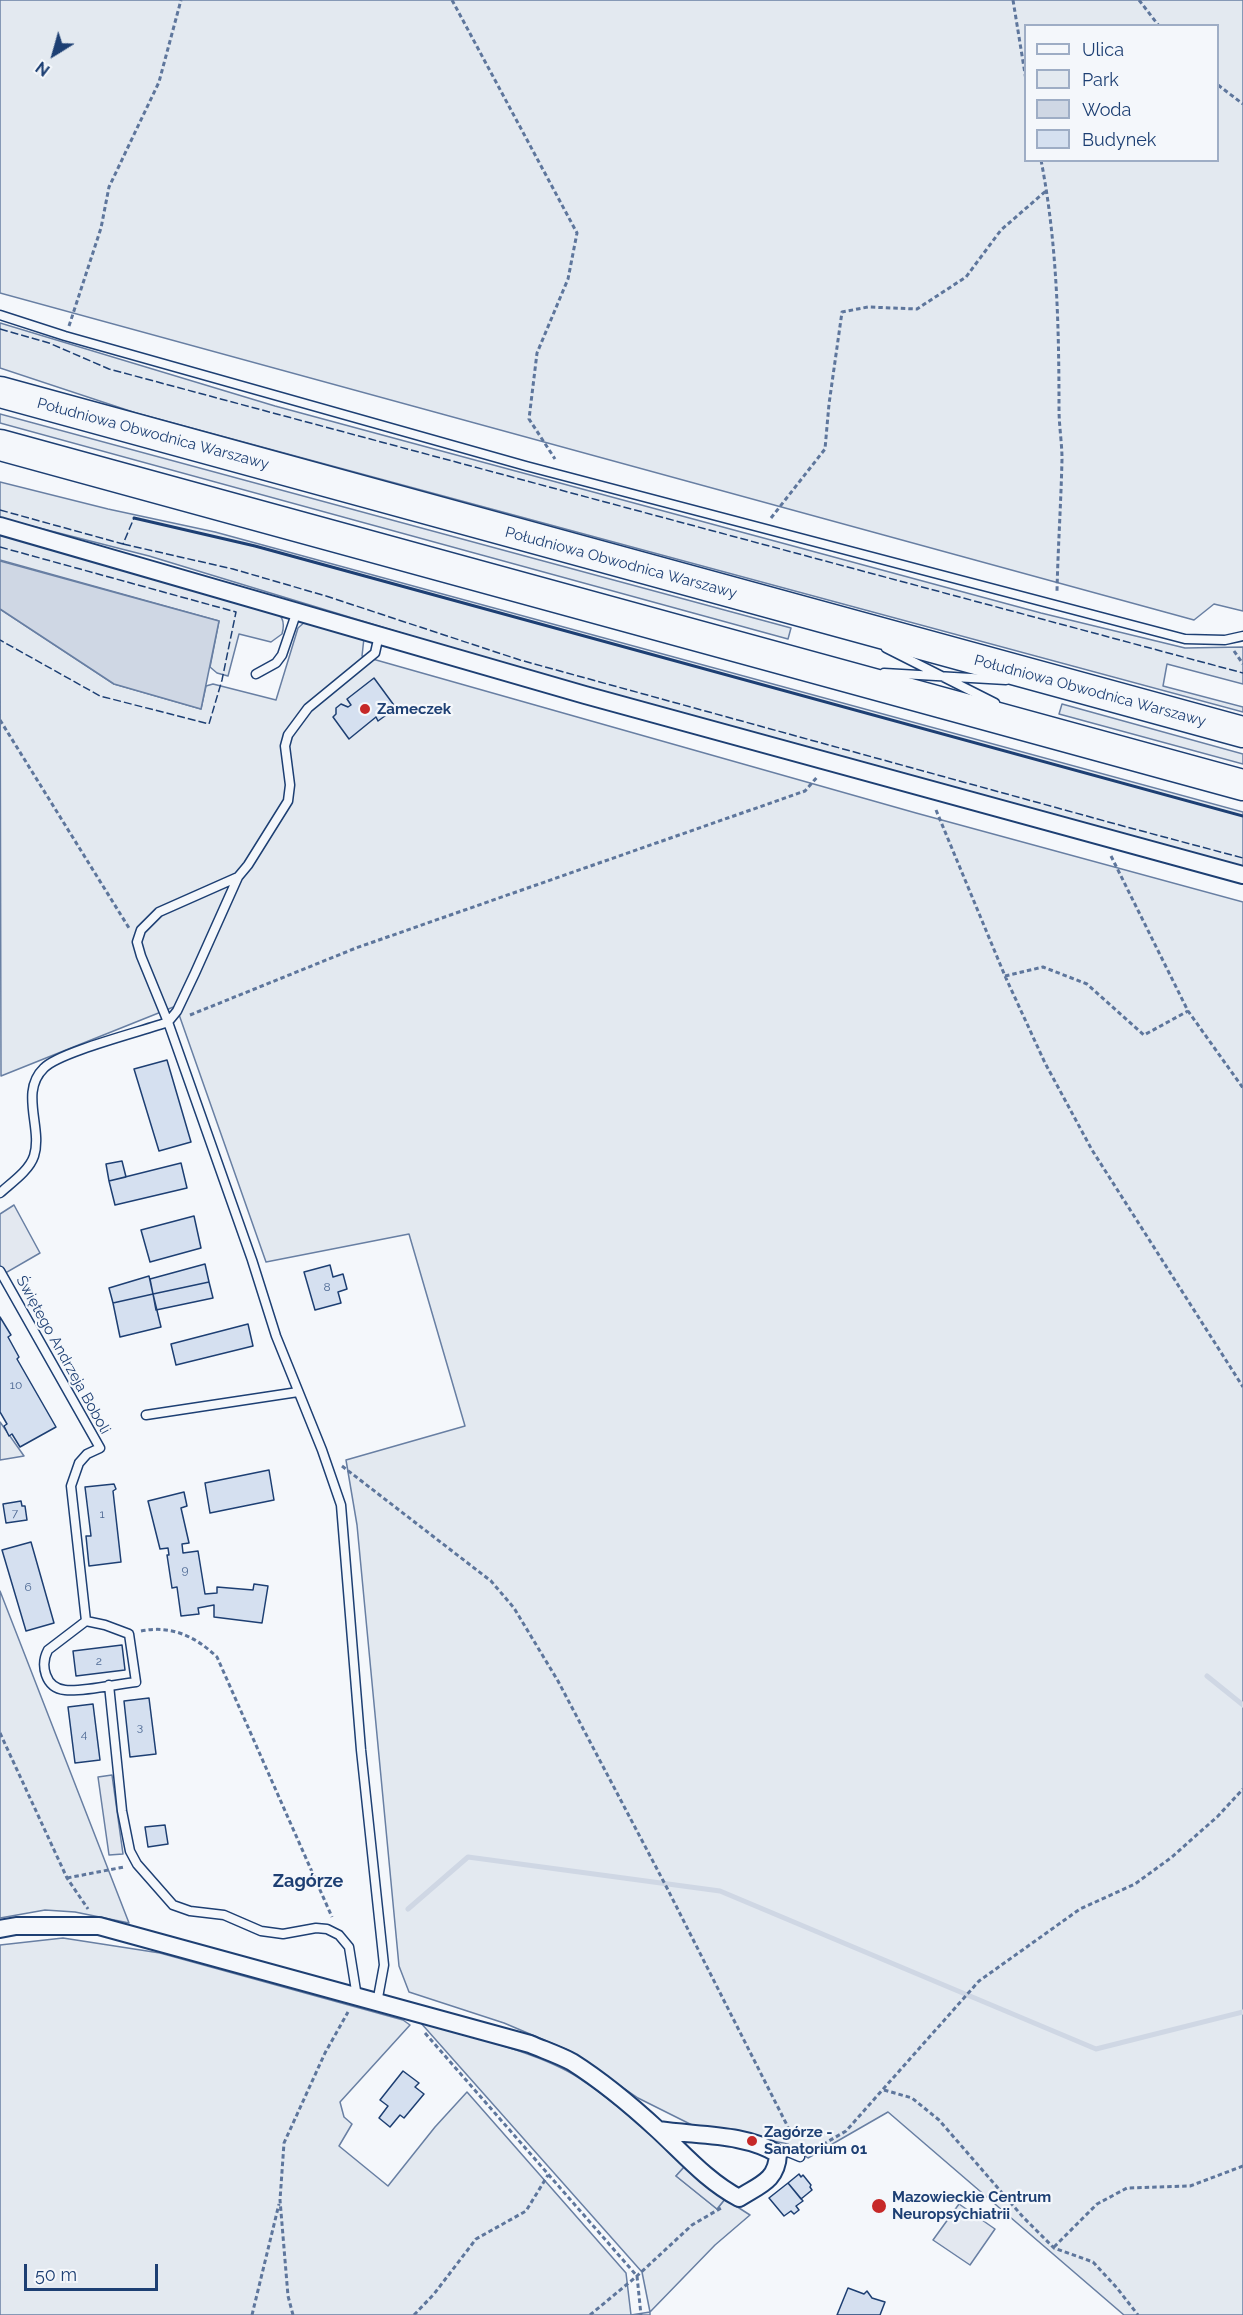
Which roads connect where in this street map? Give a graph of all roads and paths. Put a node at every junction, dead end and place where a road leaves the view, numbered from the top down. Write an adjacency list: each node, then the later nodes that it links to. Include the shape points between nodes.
1 (181, 0): 12 (path, via 159,82 109,187 101,228)
2 (452, 0): 15 (path, via 577,233 568,279 537,353 529,419)
3 (1013, 0): 6 (path)
4 (1139, 0): 5 (path)
5 (1157, 24)
6 (1024, 68)
7 (1219, 86): 8 (path)
8 (1243, 104)
9 (1041, 162): 10 (path)
10 (1047, 190): 17 (path, via 1001,230 966,277 917,309 842,312 825,449); 18 (path, via 1060,361 1062,457)
11 (0, 315): 12 (lane)
12 (65, 336): 15 (lane)
13 (0, 392): 20 (highway, Południowa Obwodnica Warszawy)
14 (0, 446): 25 (highway)
15 (566, 476): 17 (lane)
16 (0, 526): 19 (street)
17 (764, 527): 18 (lane)
18 (1056, 605): 22 (lane, via 1185,639 1225,640)
19 (297, 611): 21 (street); 28 (lane, via 282,655)
20 (832, 620): 23 (lane); 32 (highway, Południowa Obwodnica Warszawy)
21 (379, 635): 38 (street); 43 (lane, via 374,654 308,708 292,728 285,746 288,801)
22 (1243, 636)
23 (872, 641)
24 (882, 646): 29 (lane)
25 (820, 670): 26 (lane); 37 (highway)
26 (865, 672)
27 (876, 673): 29 (lane)
28 (256, 674)
29 (942, 677): 30 (lane); 33 (lane)
30 (1010, 681)
31 (1021, 681): 32 (lane)
32 (1066, 684): 36 (highway, Południowa Obwodnica Warszawy)
33 (1002, 707)
34 (1012, 712): 37 (lane)
35 (0, 720): 44 (path)
36 (1243, 732)
37 (1052, 733): 39 (highway)
38 (831, 763): 40 (street); 47 (path, via 805,791 356,948)
39 (1243, 785)
40 (928, 788): 41 (street); 45 (path)
41 (1101, 835): 42 (street); 46 (path)
42 (1243, 875)
43 (238, 877): 44 (lane, via 159,912 141,930); 47 (lane, via 177,1011)
44 (137, 942): 47 (lane)
45 (1005, 976): 46 (path, via 1043,968 1087,984 1144,1035); 51 (path, via 1045,1063 1092,1150)
46 (1188, 1011): 48 (path)
47 (168, 1022): 49 (lane, via 70,1054 42,1068 32,1095 34,1156); 52 (lane)
48 (1243, 1088)
49 (0, 1193)
50 (0, 1271): 55 (lane, Świętego Andrzeja Boboli, via 100,1448 79,1462 71,1486)
51 (1243, 1387)
52 (298, 1392): 53 (lane); 54 (lane)
53 (147, 1415)
54 (322, 1450): 66 (lane, via 341,1505 384,1965); 71 (path, via 491,1581 514,1608 558,1681 667,1888 791,2130)
55 (86, 1621): 56 (lane); 57 (lane, via 48,1650 44,1670 51,1683 64,1690)
56 (129, 1634): 57 (lane, via 136,1682); 64 (path, via 154,1629 178,1631 217,1657)
57 (109, 1685): 60 (lane, via 122,1811 130,1851)
58 (0, 1733): 61 (path)
59 (1243, 1789): 68 (path, via 1172,1857 1134,1884 1080,1909 979,1981)
60 (137, 1864): 61 (path); 64 (lane, via 173,1905 190,1911 224,1915 261,1931 282,1934 316,1928)
61 (67, 1878): 62 (path)
62 (99, 1926): 63 (street); 65 (street)
63 (0, 1929)
64 (339, 1935): 65 (lane, via 349,1947)
65 (357, 1998): 66 (street); 75 (path, via 325,2053 284,2143)
66 (377, 2003): 67 (street)
67 (406, 2011): 69 (street, via 530,2044 571,2062); 73 (path)
68 (884, 2090): 71 (path, via 846,2131); 76 (path, via 912,2098 939,2120)
69 (658, 2130): 70 (street, via 746,2140); 74 (street, via 686,2159)
70 (778, 2154): 71 (lane, via 788,2152); 74 (street, via 777,2167 770,2178)
71 (800, 2157)
72 (1243, 2166): 76 (path, via 1190,2186 1127,2188 1097,2204)
73 (548, 2175): 77 (path); 80 (path, via 526,2211 476,2239)
74 (738, 2198): 77 (path, via 692,2225)
75 (280, 2200): 78 (path); 79 (path)
76 (1054, 2248): 83 (path, via 1093,2262)
77 (637, 2276): 81 (path); 82 (path)
78 (252, 2315)
79 (293, 2315)
80 (414, 2315)
81 (590, 2315)
82 (641, 2315)
83 (1138, 2315)

